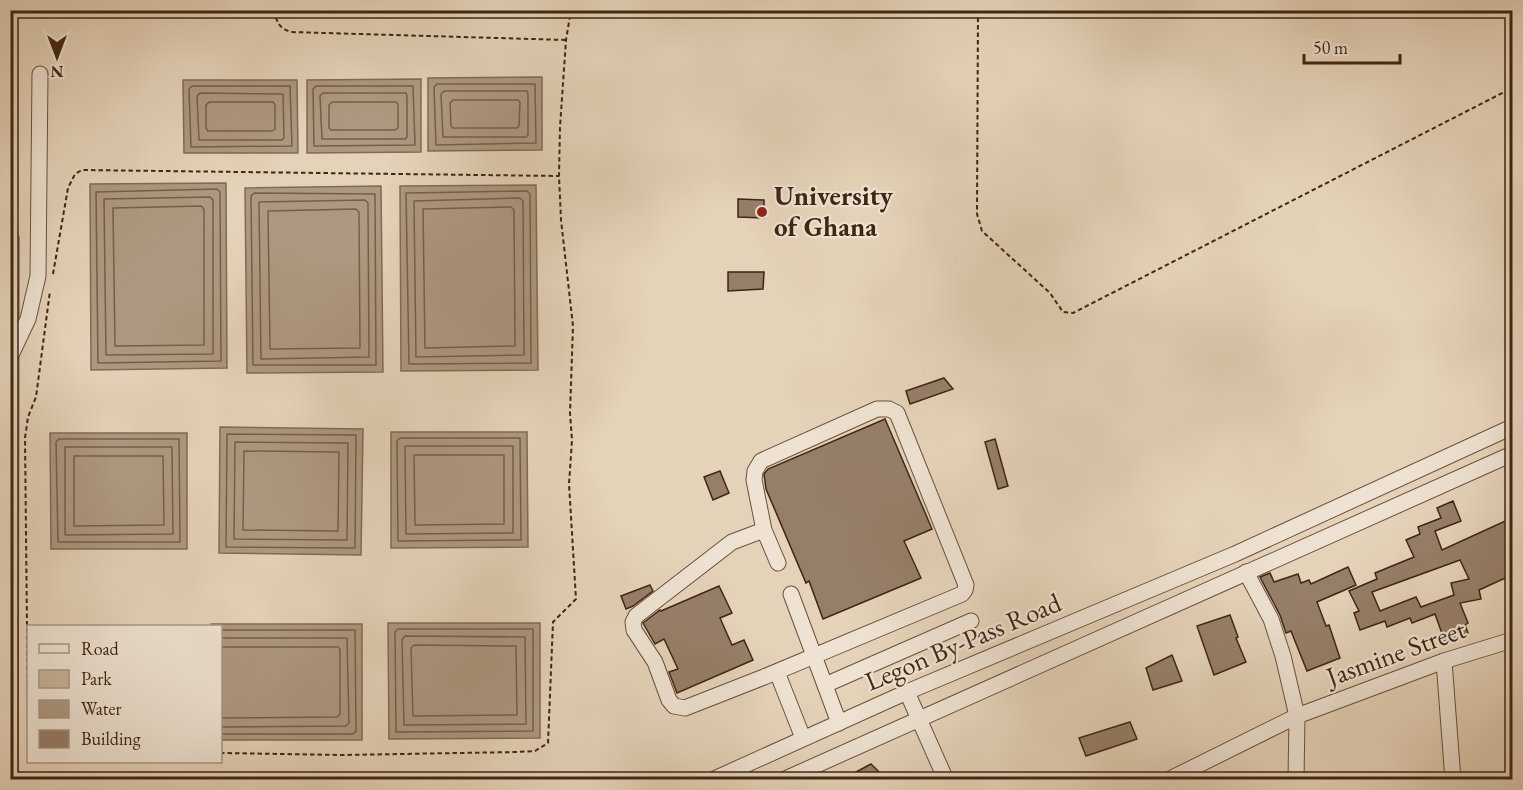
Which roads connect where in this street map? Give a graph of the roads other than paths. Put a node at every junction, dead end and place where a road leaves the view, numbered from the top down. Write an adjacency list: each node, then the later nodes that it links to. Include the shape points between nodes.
1 (40, 74): 2 (street, via 38,276 28,319)
2 (10, 357)
3 (1512, 427): 15 (street, Legon By-Pass Road, via 1235,554)
4 (1512, 454): 7 (street)
5 (764, 530): 6 (street); 11 (street, via 754,480 761,461 877,409 897,413 965,590); 13 (street, via 732,542 633,622 634,630 656,662 674,706 685,708)
6 (778, 563)
7 (1246, 572): 16 (street, via 1271,619); 17 (street)
8 (791, 594): 11 (street)
9 (971, 621): 14 (street)
10 (1512, 640): 12 (street, Jasmine Street)
11 (814, 656): 13 (street); 14 (street)
12 (1444, 661): 16 (street, Jasmine Street); 25 (street)
13 (777, 672): 19 (street)
14 (825, 685): 18 (street)
15 (907, 692): 17 (street); 18 (street, Legon By-Pass Road)
16 (1297, 716): 23 (street, Jasmine Street); 24 (street)
17 (920, 719): 21 (street); 22 (street)
18 (839, 723): 19 (street, Legon By-Pass Road)
19 (803, 738): 20 (street, Legon By-Pass Road)
20 (712, 780)
21 (783, 780)
22 (946, 780)
23 (1168, 780)
24 (1296, 780)
25 (1453, 780)

